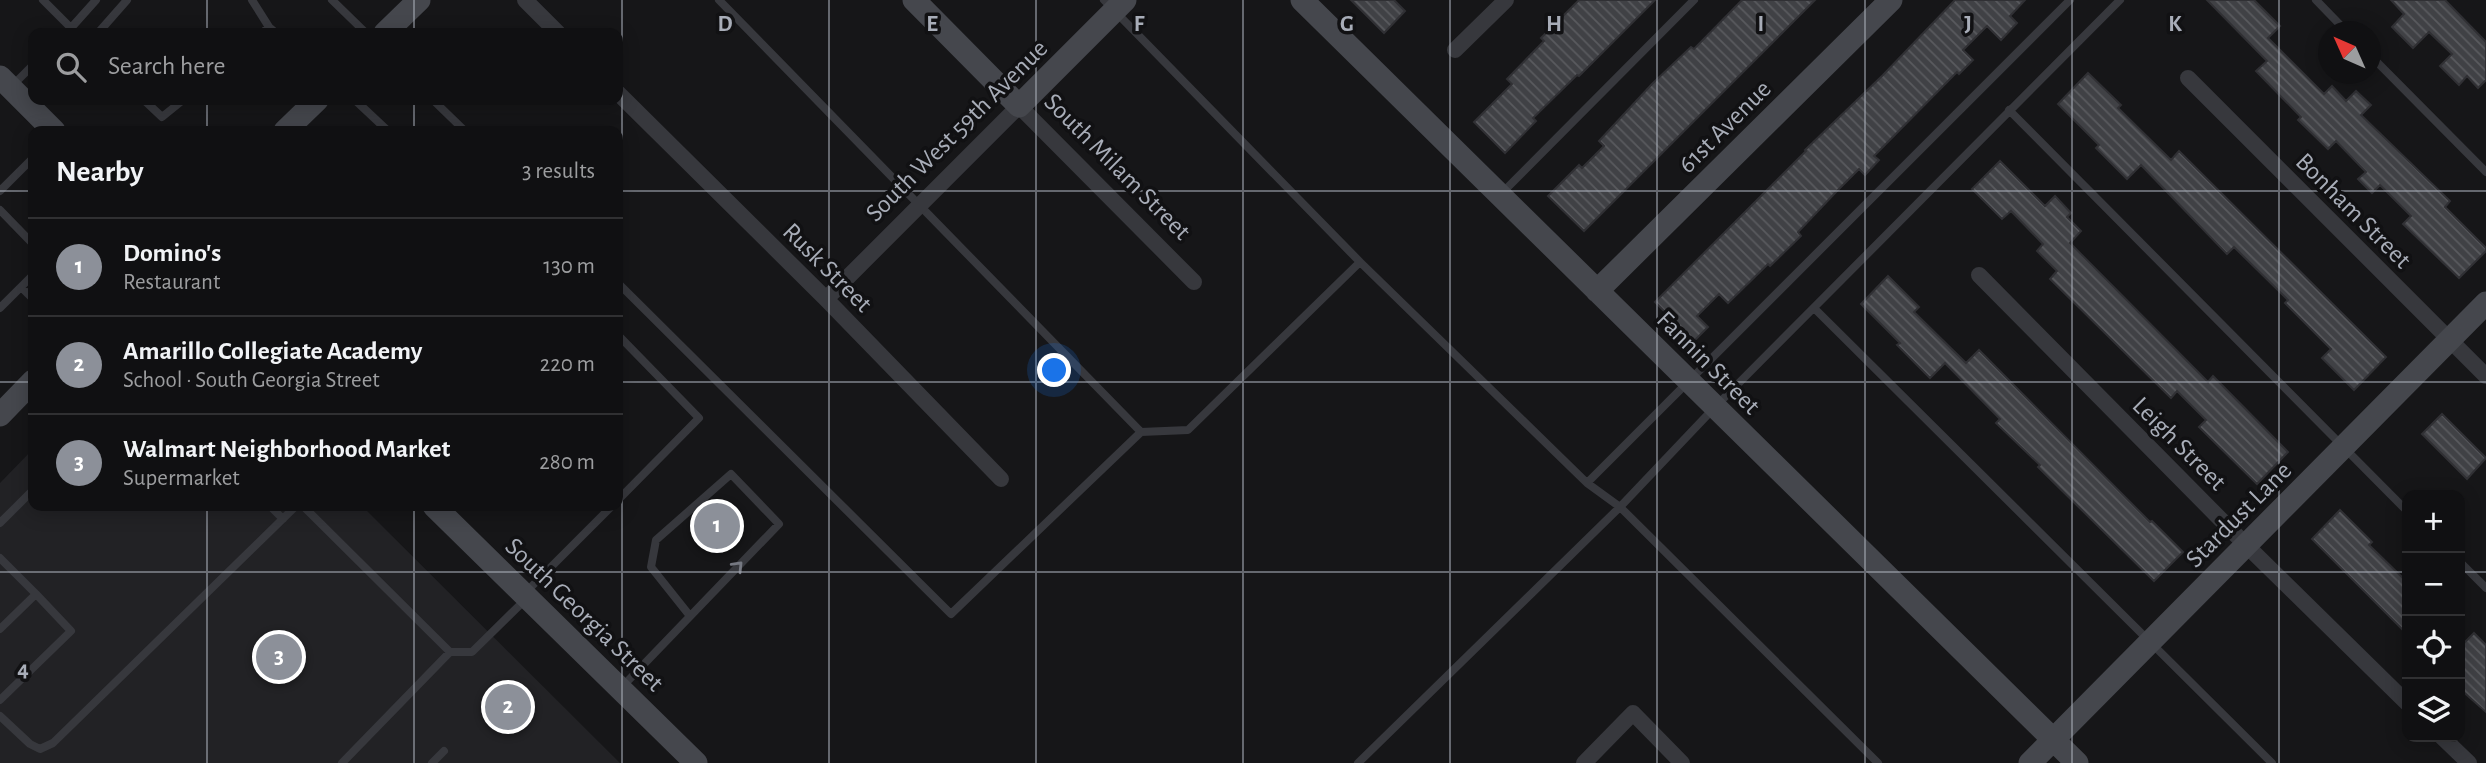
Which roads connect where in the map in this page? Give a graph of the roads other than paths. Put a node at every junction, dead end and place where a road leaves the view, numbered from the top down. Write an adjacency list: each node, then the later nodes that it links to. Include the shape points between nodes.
1 (43, 0): 19 (lane)
2 (96, 0): 20 (lane)
3 (127, 0): 21 (lane)
4 (252, 0): 22 (lane)
5 (332, 0): 23 (lane)
6 (419, 0): 24 (street)
7 (524, 0): 25 (street)
8 (719, 0): 49 (lane)
9 (914, 0): 39 (street, South Milam Street)
10 (1506, 0): 26 (street)
11 (1694, 0): 48 (lane)
12 (1891, 0): 58 (street, 61st Avenue)
13 (2120, 0): 40 (lane)
14 (2316, 0): 18 (lane)
15 (2064, 2): 67 (lane)
16 (1310, 3): 48 (street, Fannin Street)
17 (1115, 4): 39 (street, South West 59th Avenue); 52 (lane)
18 (2336, 21)
19 (68, 28)
20 (73, 28)
21 (103, 28)
22 (267, 28)
23 (361, 28)
24 (390, 28)
25 (553, 28)
26 (1455, 50)
27 (2381, 65): 46 (lane)
28 (28, 68): 30 (lane)
29 (2188, 78): 64 (street, Bonham Street)
30 (5, 82): 33 (street)
31 (623, 98): 60 (street, Rusk Street)
32 (28, 105): 41 (street)
33 (28, 105)
34 (149, 105): 35 (lane, via 162,117)
35 (177, 105)
36 (312, 105): 42 (street)
37 (360, 105): 43 (lane)
38 (438, 105): 44 (lane)
39 (1019, 106): 49 (street, South West 59th Avenue); 55 (street, South Milam Street)
40 (2009, 110): 63 (lane); 72 (lane)
41 (49, 126)
42 (290, 126)
43 (382, 126)
44 (460, 126)
45 (28, 163): 47 (lane)
46 (2486, 172)
47 (0, 191)
48 (1500, 195): 58 (street, Fannin Street)
49 (920, 205): 60 (street, South West 59th Avenue); 71 (lane)
50 (0, 210): 51 (lane)
51 (28, 239)
52 (1360, 262): 71 (lane, via 1188,429); 74 (lane)
53 (1979, 275): 86 (street, Leigh Street)
54 (28, 280): 56 (lane)
55 (1194, 282)
56 (21, 287): 59 (lane); 62 (lane)
57 (623, 288): 71 (lane, via 951,614)
58 (1597, 291): 67 (street, Fannin Street)
59 (28, 294)
60 (826, 299): 73 (street, Rusk Street)
61 (2486, 303): 64 (street, Stardust Lane)
62 (0, 308)
63 (1814, 308): 69 (lane); 94 (lane)
64 (2449, 339): 66 (street, Bonham Street); 72 (street, Stardust Lane)
65 (623, 340): 76 (lane, via 699,418)
66 (2486, 376)
67 (1689, 381): 69 (street, Fannin Street); 74 (lane)
68 (28, 386): 70 (street)
69 (1715, 407): 78 (lane); 100 (street, Fannin Street)
70 (0, 415)
71 (1141, 432)
72 (2342, 448): 77 (lane); 86 (street, Stardust Lane)
73 (1001, 479)
74 (1587, 483): 78 (lane)
75 (28, 495): 85 (lane)
76 (623, 495)
77 (2402, 506)
78 (1620, 507): 106 (lane); 109 (lane)
79 (275, 511): 84 (lane)
80 (291, 511): 84 (lane)
81 (308, 511): 95 (lane)
82 (439, 511): 91 (street, South Georgia Street)
83 (607, 511): 91 (lane)
84 (283, 519): 99 (lane, via 53,743 40,749 30,744)
85 (0, 523)
86 (2246, 545): 94 (street, Stardust Lane); 97 (street, Leigh Street)
87 (0, 558): 90 (lane)
88 (2465, 567): 89 (lane)
89 (2486, 588)
90 (36, 594): 93 (lane); 98 (lane, via 71,631)
91 (525, 596): 95 (lane, via 472,652); 96 (street, South Georgia Street)
92 (690, 616): 92 (lane, one-way to 92, via 779,524 731,474 656,540 651,567); 96 (lane)
93 (0, 629)
94 (2151, 641): 100 (street, Stardust Lane); 112 (lane)
95 (450, 652): 103 (lane)
96 (620, 688): 105 (street, South Georgia Street)
97 (2402, 698)
98 (0, 700)
99 (0, 716)
100 (2053, 740): 110 (street, Stardust Lane); 111 (street, Fannin Street)
101 (2447, 742): 113 (street)
102 (444, 751): 104 (lane)
103 (342, 763)
104 (432, 763)
105 (696, 763)
106 (1358, 763)
107 (1584, 763): 108 (street, via 1633,713)
108 (1682, 763)
109 (1878, 763)
110 (2030, 763)
111 (2077, 763)
112 (2272, 763)
113 (2469, 763)

